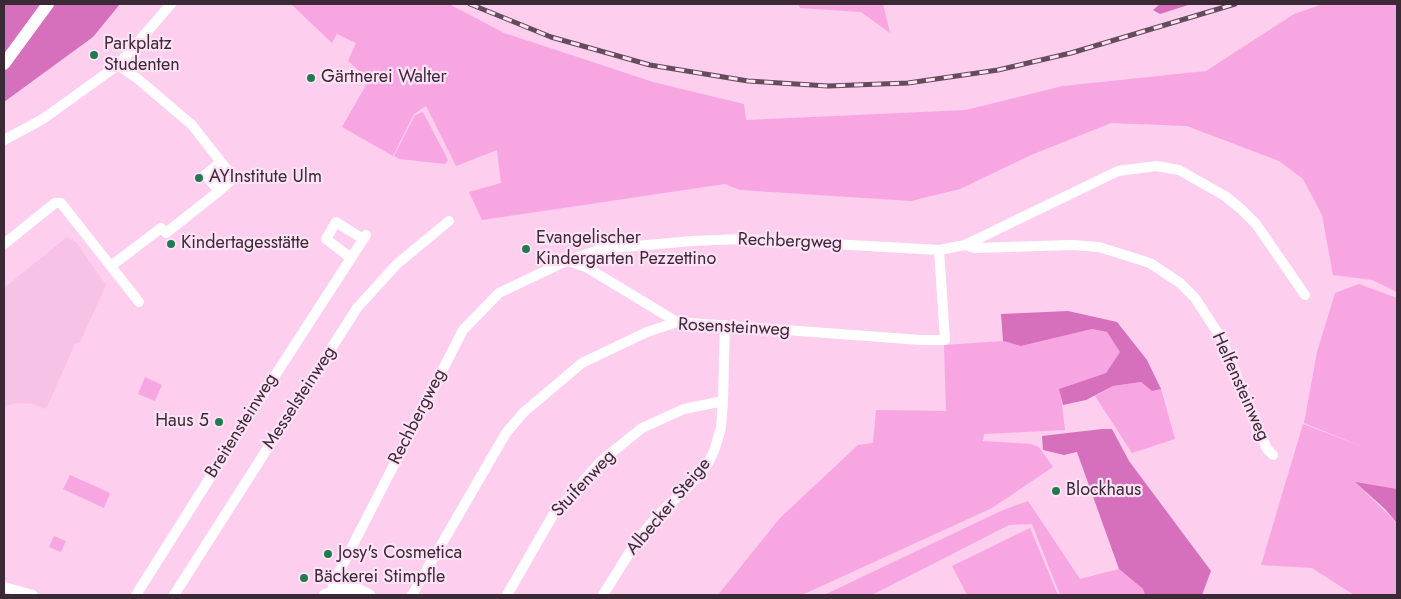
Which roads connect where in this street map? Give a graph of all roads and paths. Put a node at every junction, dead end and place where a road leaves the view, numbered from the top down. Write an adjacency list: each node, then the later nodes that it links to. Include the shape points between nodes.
1 (48, 4): 3 (main road)
2 (171, 4): 4 (street)
3 (4, 64)
4 (118, 65): 5 (street, via 43,119); 6 (street, via 192,125)
5 (4, 140)
6 (221, 162): 7 (street, via 234,178); 7 (street, via 205,175)
7 (219, 191): 14 (street, via 166,233 161,228)
8 (449, 221): 25 (street, Messelsteinweg, via 397,264 357,308)
9 (4, 244): 14 (street, via 55,204 61,203)
10 (965, 245): 11 (street, Rechbergweg); 15 (street, Rechbergweg, via 1118,171 1156,166 1179,170 1241,209 1256,224); 20 (street, Helfensteinweg, via 975,248 1099,247 1150,263 1180,283 1195,298 1221,338 1267,449)
11 (940, 250): 13 (street, Rechbergweg, via 743,239 601,249); 18 (street, Rosensteinweg, via 945,340)
12 (351, 258): 12 (street, Breitensteinweg, via 365,237 336,222 326,239); 24 (street, Breitensteinweg)
13 (569, 261): 17 (street, via 586,267); 22 (street, Rechbergweg, via 499,293 463,330)
14 (111, 266): 16 (street)
15 (1305, 296)
16 (139, 302)
17 (676, 322): 18 (street, Rosensteinweg); 27 (street, Rosensteinweg, via 582,363 517,420 486,464)
18 (725, 325): 19 (street, Albecker Steige)
19 (724, 401): 28 (street, Stuifenweg, via 684,409 642,428 601,461 553,515); 29 (street, Albecker Steige, via 721,428 707,465 636,542)
20 (1273, 455)
21 (4, 587): 23 (street)
22 (329, 594): 26 (main road, via 352,589)
23 (33, 595)
24 (136, 595)
25 (174, 595)
26 (369, 595)
27 (412, 595)
28 (507, 595)
29 (603, 595)

